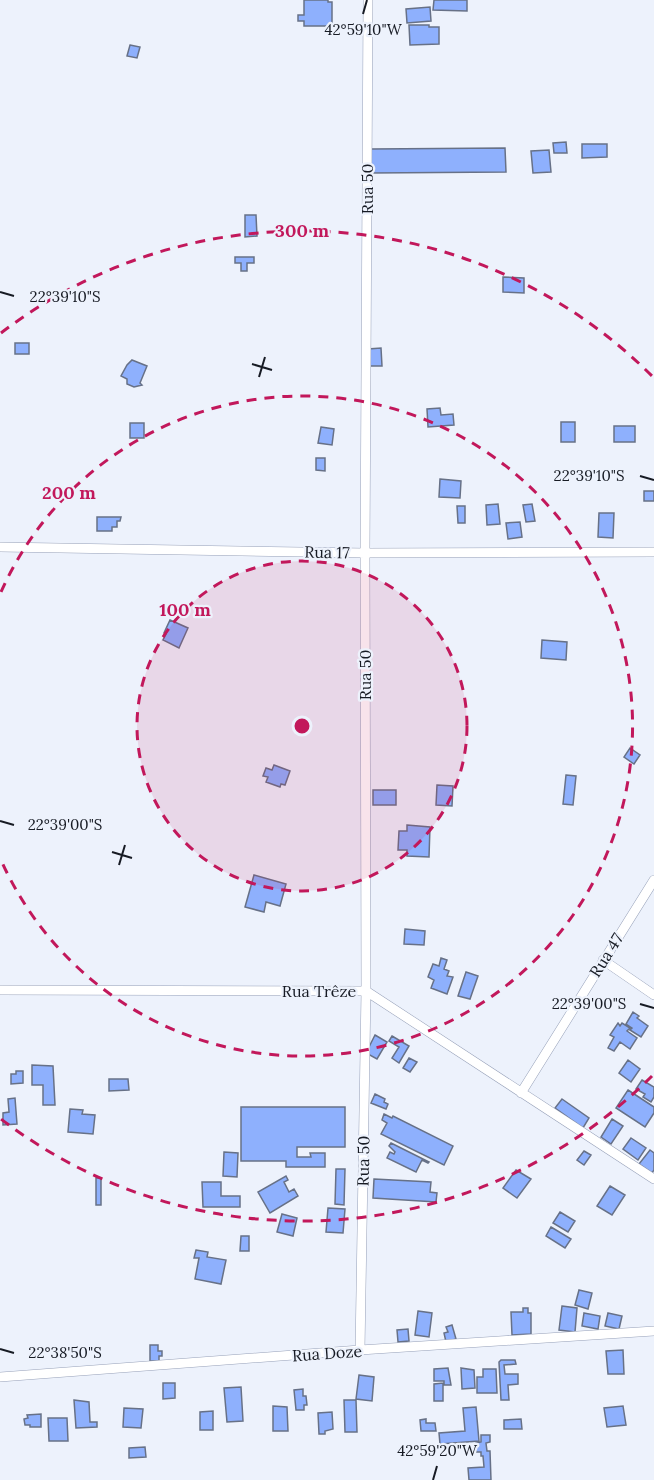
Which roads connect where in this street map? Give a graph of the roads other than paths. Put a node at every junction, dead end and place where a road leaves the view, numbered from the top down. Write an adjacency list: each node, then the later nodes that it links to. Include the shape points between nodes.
1 (368, 0): 4 (street, Rua 50)
2 (0, 547): 4 (street, Rua 17)
3 (654, 552): 4 (street, Rua 17)
4 (365, 553): 8 (street, Rua 50)
5 (654, 880): 6 (street, Rua 47)
6 (603, 960): 9 (street); 10 (street, Rua 47)
7 (0, 990): 8 (street, Rua Trêze)
8 (366, 991): 10 (street, Rua Trêze); 13 (street, Rua 50)
9 (654, 994)
10 (521, 1093): 11 (street, Rua Trêze)
11 (654, 1179)
12 (654, 1331): 13 (street, Rua Doze)
13 (360, 1350): 14 (street, Rua Doze)
14 (0, 1377)

